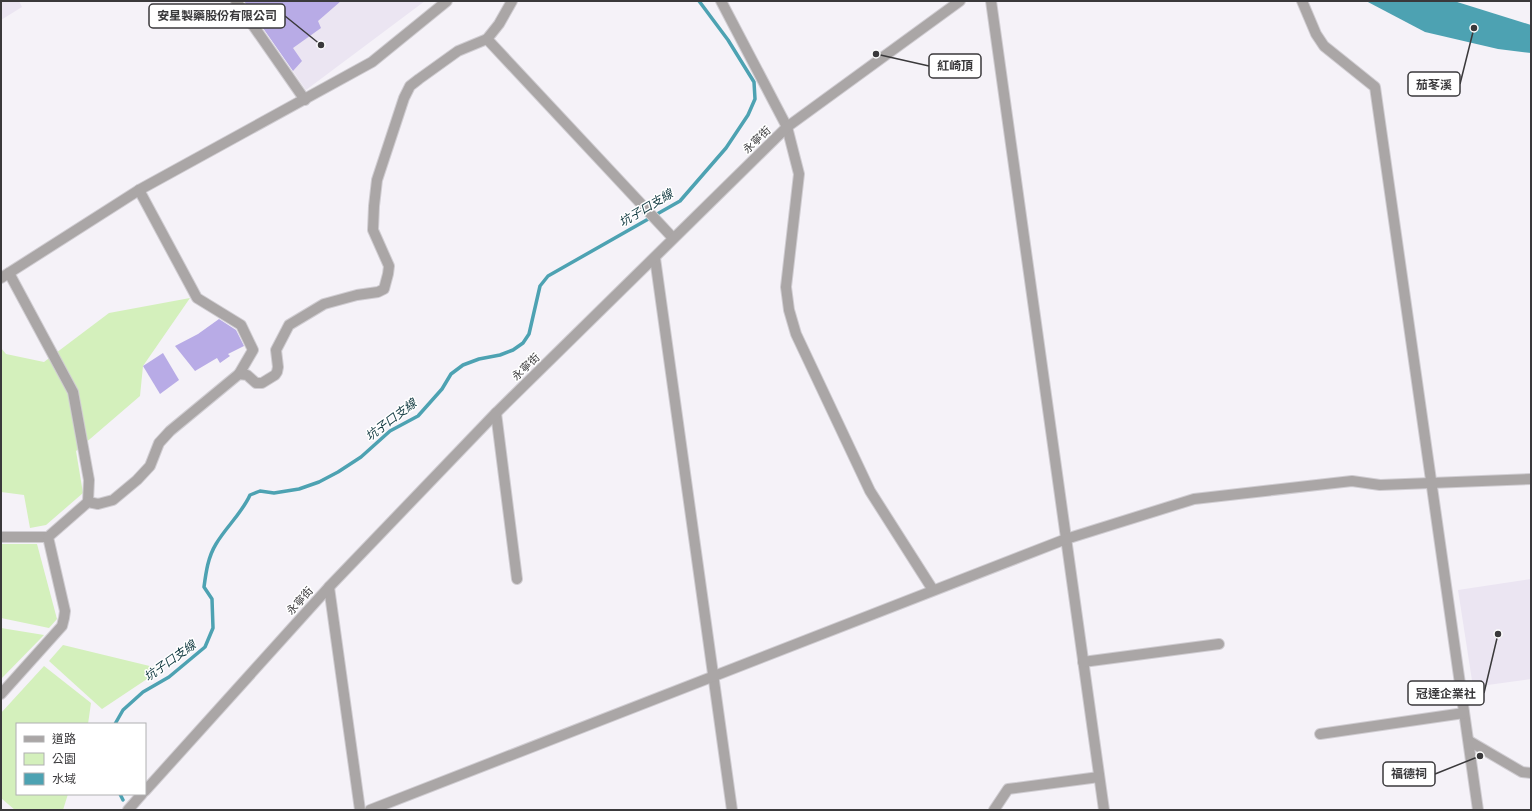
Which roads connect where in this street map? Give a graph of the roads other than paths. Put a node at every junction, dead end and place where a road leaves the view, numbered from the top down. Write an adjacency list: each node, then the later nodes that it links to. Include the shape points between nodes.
1 (236, 1): 9 (street)
2 (447, 1): 9 (street, via 372,62)
3 (512, 1): 8 (street)
4 (721, 1): 10 (street)
5 (960, 1): 10 (street, 永寧街)
6 (991, 1): 22 (street)
7 (1302, 1): 18 (street, via 1324,46 1375,87)
8 (487, 39): 12 (street); 15 (street, via 458,52 419,79 410,86 404,98 376,186 372,230 389,266 384,289 324,304 289,324 277,344 278,370 262,383 256,383 247,375)
9 (305, 100): 11 (street)
10 (787, 127): 12 (street, 永寧街); 25 (street, via 799,174 786,287 796,334 870,491)
11 (139, 190): 14 (street); 15 (street, via 197,298 241,325 253,350)
12 (673, 238): 13 (street, 永寧街)
13 (654, 258): 16 (street, 永寧街); 28 (street)
14 (5, 275): 19 (street, via 74,392 89,480)
15 (238, 374): 19 (street, via 170,431 159,444 150,466 137,480 112,500 98,504)
16 (496, 413): 23 (street); 24 (street, 永寧街)
17 (1531, 479): 18 (street)
18 (1432, 483): 22 (street, via 1380,485 1352,481 1194,499); 30 (street)
19 (88, 502): 21 (street)
20 (1, 537): 21 (street)
21 (48, 537): 29 (street, via 65,611 62,626)
22 (1066, 539): 25 (street); 27 (street)
23 (517, 579)
24 (329, 587): 35 (street, 永寧街); 38 (street)
25 (933, 590): 28 (street)
26 (1219, 644): 27 (street)
27 (1083, 662): 34 (street)
28 (713, 676): 39 (street); 40 (street)
29 (1, 694)
30 (1464, 713): 31 (street); 32 (street)
31 (1320, 734)
32 (1469, 740): 33 (street, via 1522,772); 43 (street)
33 (1531, 773)
34 (1099, 777): 41 (street, via 1008,789); 42 (street)
35 (146, 790)
36 (141, 795): 37 (street)
37 (128, 810)
38 (360, 810)
39 (370, 810)
40 (732, 810)
41 (994, 810)
42 (1104, 810)
43 (1478, 810)

